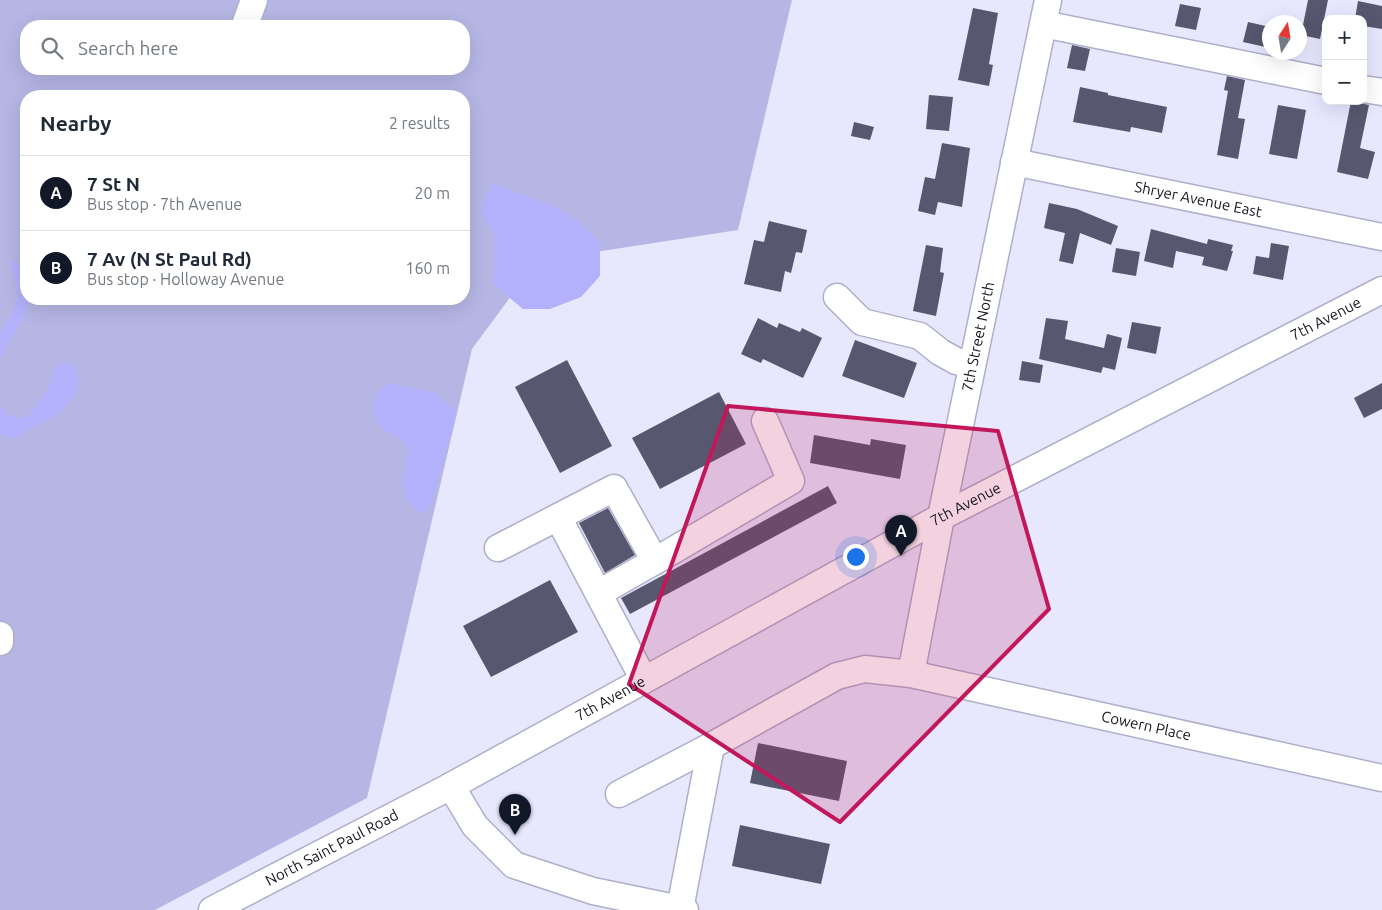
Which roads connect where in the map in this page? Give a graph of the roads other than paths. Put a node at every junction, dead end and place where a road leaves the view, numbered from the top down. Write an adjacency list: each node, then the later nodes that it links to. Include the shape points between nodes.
1 (254, 0): 3 (street)
2 (1045, 12): 4 (street); 7 (street, 7th Street North)
3 (247, 20)
4 (1322, 80)
5 (1367, 90): 6 (street)
6 (1382, 92)
7 (1014, 162): 8 (street, Shryer Avenue East); 11 (street, 7th Street North)
8 (1382, 237)
9 (1382, 290): 14 (street, 7th Avenue)
10 (837, 297): 11 (street, via 862,322 920,336 956,361)
11 (972, 365): 14 (street, 7th Street North)
12 (765, 421): 16 (street, via 791,481)
13 (558, 517): 15 (street); 16 (street, via 614,488); 17 (street)
14 (941, 517): 20 (street, 7th Street North); 21 (street, 7th Avenue)
15 (498, 548)
16 (655, 561): 17 (street)
17 (599, 593): 21 (street)
18 (0, 635): 19 (street)
19 (0, 642)
20 (911, 674): 22 (street, Cowern Place, via 864,669 837,676); 23 (street, Cowern Place)
21 (644, 680): 24 (street, 7th Avenue)
22 (711, 746): 25 (street, Cowern Place); 28 (street)
23 (1382, 778)
24 (451, 786): 26 (street, via 475,826 514,866); 27 (street, North Saint Paul Road)
25 (619, 794)
26 (606, 902): 28 (street)
27 (225, 907)
28 (683, 910)

